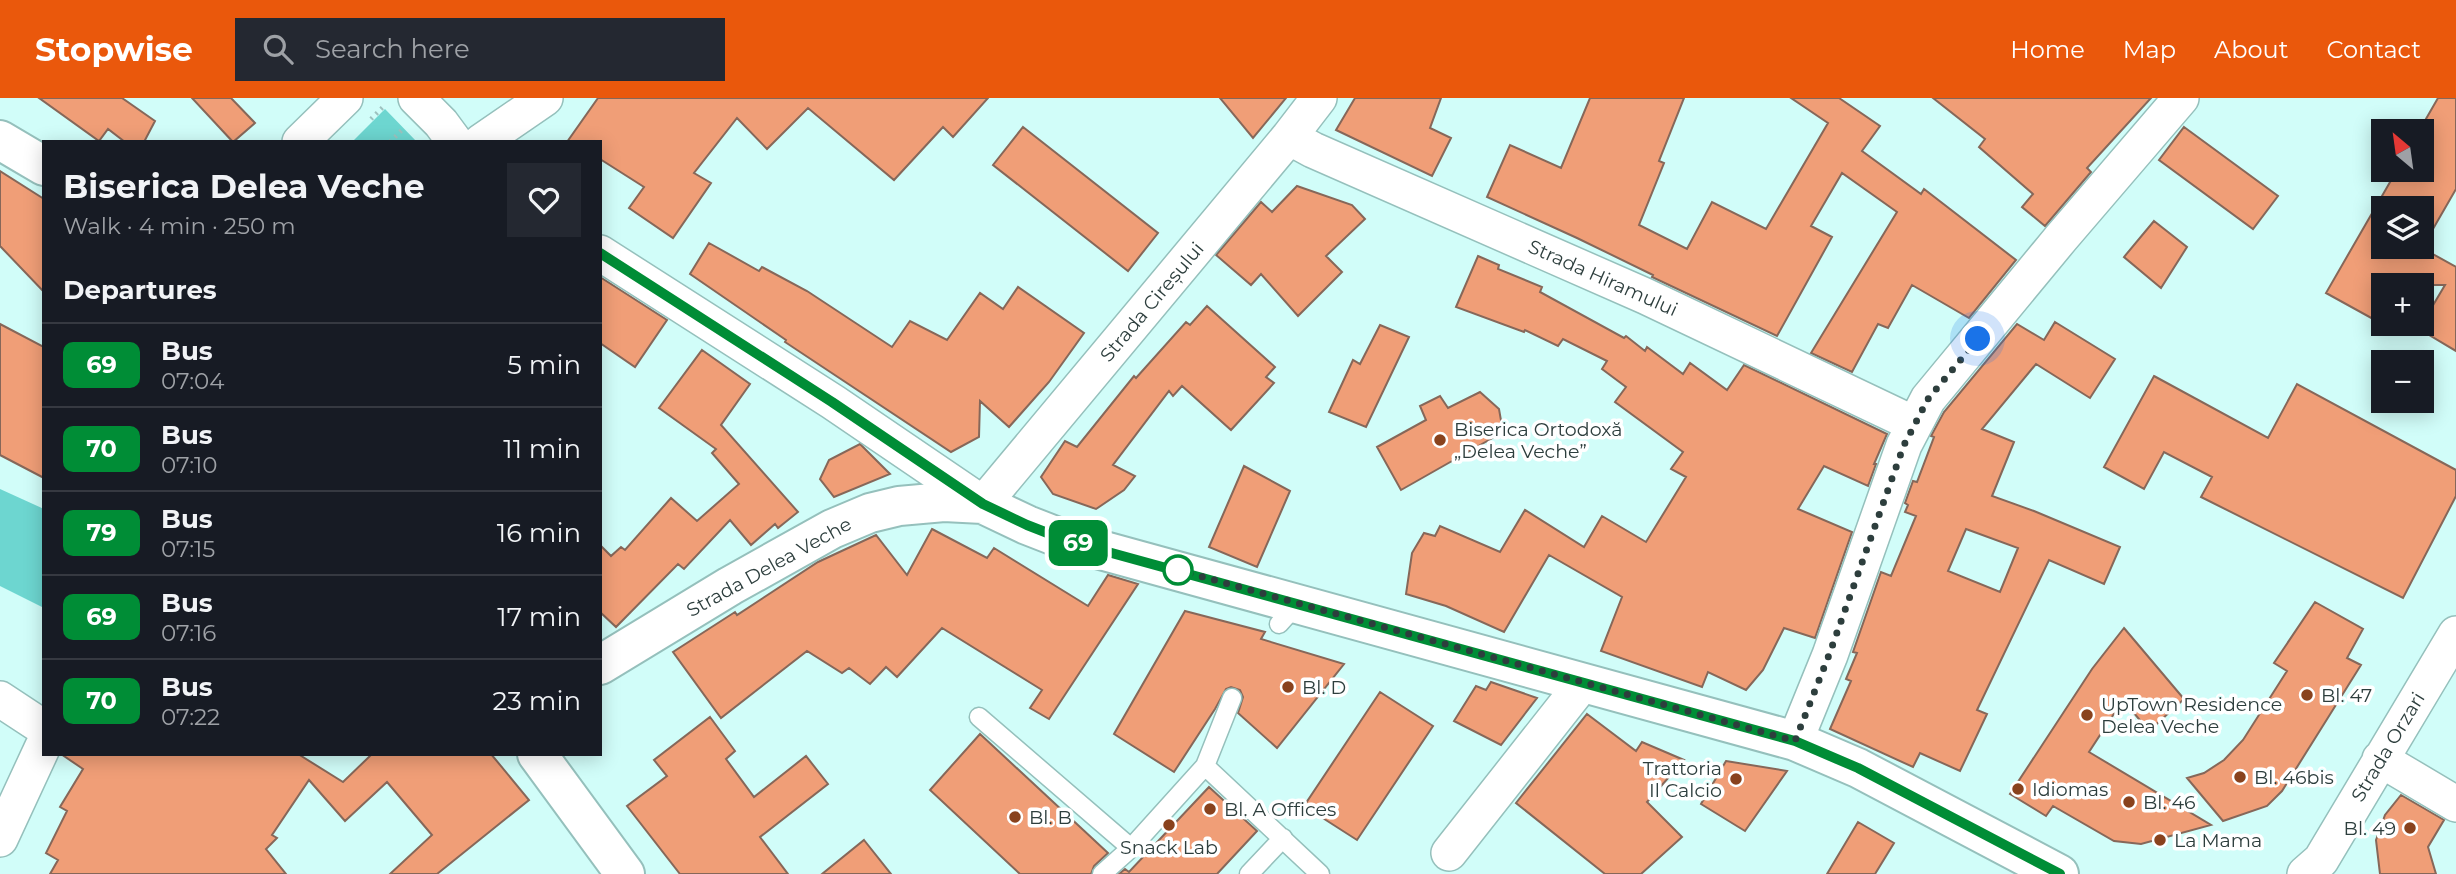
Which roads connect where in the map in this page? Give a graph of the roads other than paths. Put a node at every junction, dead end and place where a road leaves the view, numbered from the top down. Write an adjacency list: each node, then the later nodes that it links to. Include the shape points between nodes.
1 (545, 98): 10 (street)
2 (1319, 98): 6 (street, Strada Cireșului)
3 (2181, 98): 13 (street, via 1937,388)
4 (404, 105): 9 (street, via 441,123)
5 (356, 111): 8 (street)
6 (1289, 137): 13 (street, Strada Hiramului, via 1645,296); 14 (street, Strada Cireșului)
7 (0, 140): 11 (street)
8 (304, 140)
9 (454, 140)
10 (484, 140)
11 (42, 165)
12 (602, 254): 14 (street)
13 (1914, 424): 22 (street)
14 (983, 504): 16 (street, Strada Delea Veche, via 899,506 845,523); 17 (street, Strada Delea Veche, via 1068,541 1289,614)
15 (2456, 634): 25 (street, Strada Orzari)
16 (602, 664)
17 (1583, 683): 22 (street, Strada Delea Veche); 31 (street)
18 (1232, 698): 26 (lane)
19 (0, 699): 21 (street)
20 (979, 717): 30 (lane)
21 (42, 727)
22 (1795, 741): 37 (street, Strada Delea Veche, via 1858,768)
23 (42, 748): 29 (street)
24 (538, 756): 33 (street)
25 (2380, 759): 27 (street); 32 (street, Strada Orzari)
26 (1205, 766): 28 (lane); 30 (lane)
27 (2456, 804)
28 (1283, 838): 35 (lane); 36 (lane)
29 (0, 839)
30 (1131, 848): 34 (lane)
31 (1449, 853)
32 (2317, 869)
33 (625, 874)
34 (1102, 874)
35 (1249, 874)
36 (1320, 874)
37 (2059, 874)

